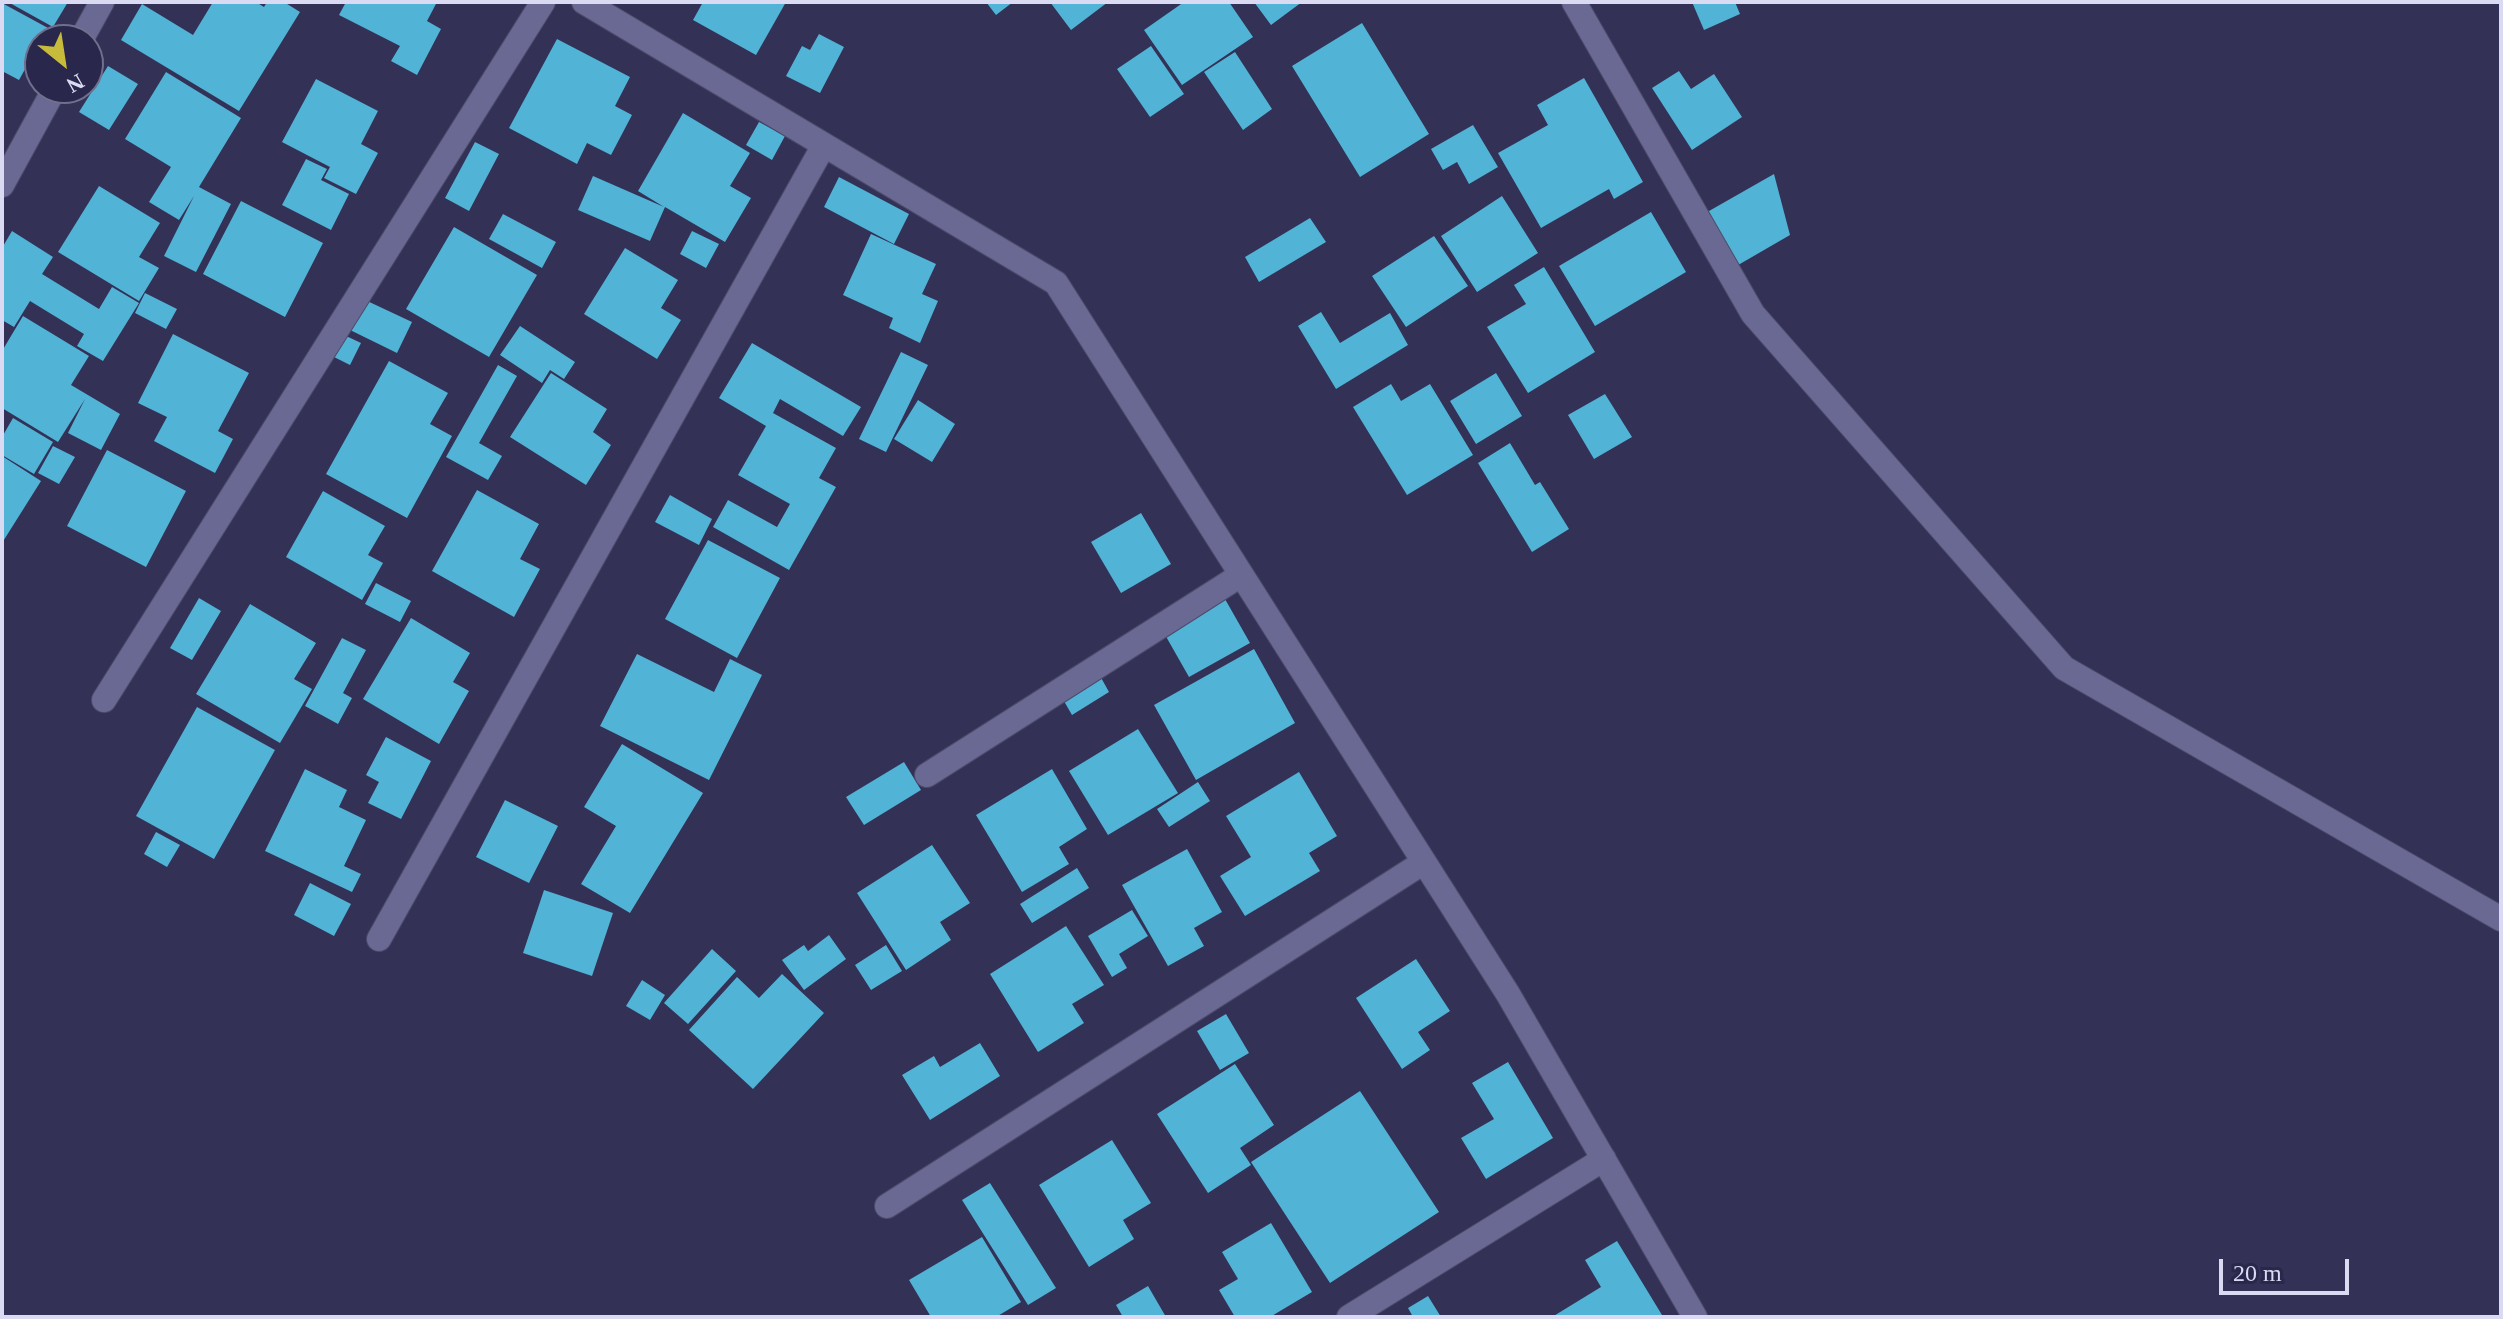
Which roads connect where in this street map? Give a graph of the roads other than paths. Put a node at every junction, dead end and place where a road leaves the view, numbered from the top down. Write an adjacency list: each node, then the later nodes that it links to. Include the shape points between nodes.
1 (102, 2): 5 (street)
2 (543, 2): 10 (street)
3 (584, 2): 7 (street)
4 (1574, 2): 13 (street, via 1753,314 2064,668)
5 (90, 24)
6 (46, 104): 8 (street)
7 (824, 145): 9 (street, via 1056,283); 14 (street)
8 (2, 185)
9 (1241, 575): 11 (street); 12 (street)
10 (104, 700)
11 (927, 775)
12 (1424, 862): 15 (street); 16 (street)
13 (2501, 919)
14 (379, 939)
15 (1604, 1159): 17 (street); 18 (street)
16 (887, 1206)
17 (1349, 1317)
18 (1695, 1317)

